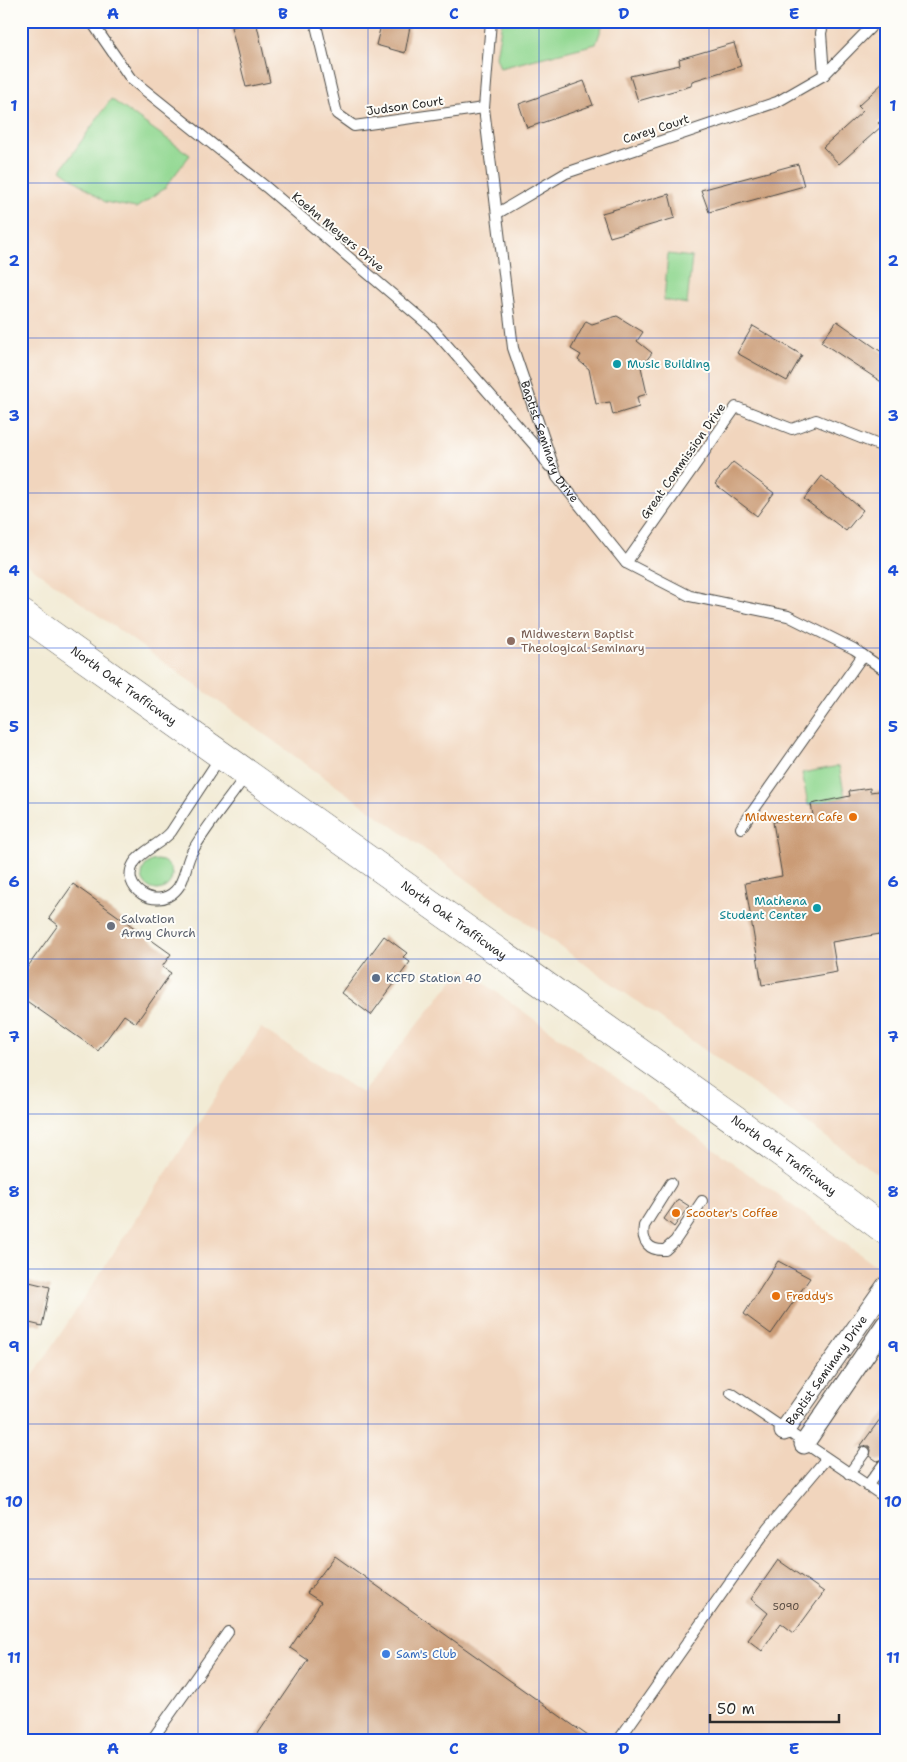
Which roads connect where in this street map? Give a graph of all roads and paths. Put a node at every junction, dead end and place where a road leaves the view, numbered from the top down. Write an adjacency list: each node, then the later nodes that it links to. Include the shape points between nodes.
1 (91, 21): 10 (lane, Koehn Meyers Drive, via 131,78 432,328 536,447)
2 (315, 21): 7 (lane, Judson Court, via 337,114 354,126)
3 (491, 21): 7 (lane, Baptist Seminary Drive)
4 (824, 21): 6 (lane, via 821,33)
5 (873, 21): 6 (lane, Carey Court)
6 (824, 75): 8 (lane, Carey Court, via 777,102 566,173)
7 (484, 108): 8 (lane, Baptist Seminary Drive)
8 (498, 213): 10 (lane, Baptist Seminary Drive, via 513,348)
9 (886, 448): 11 (lane, Great Commission Drive, via 816,420 792,429 736,407)
10 (557, 477): 11 (lane, Baptist Seminary Drive)
11 (626, 563): 13 (lane, Baptist Seminary Drive, via 690,596 788,616)
12 (21, 613): 15 (main road, North Oak Trafficway)
13 (863, 655): 14 (lane, Baptist Seminary Drive); 17 (lane)
14 (886, 671)
15 (221, 755): 16 (main road, North Oak Trafficway); 16 (lane, via 163,842 134,863 130,873 138,892 158,900 176,891 194,848)
16 (247, 774): 20 (main road, North Oak Trafficway)
17 (741, 828)
18 (671, 1183): 19 (lane, via 644,1226 642,1234 652,1248 665,1250 675,1241)
19 (702, 1201)
20 (886, 1231)
21 (886, 1286): 24 (street, Baptist Seminary Drive)
22 (886, 1324): 25 (street, Baptist Seminary Drive)
23 (730, 1393): 24 (lane)
24 (784, 1431): 25 (lane)
25 (804, 1444): 27 (lane)
26 (865, 1452): 29 (lane)
27 (826, 1459): 29 (lane); 34 (lane, via 768,1528)
28 (883, 1465): 30 (lane)
29 (849, 1474): 30 (lane)
30 (868, 1486): 31 (lane)
31 (886, 1498)
32 (228, 1632): 33 (lane)
33 (151, 1741)
34 (618, 1741)

